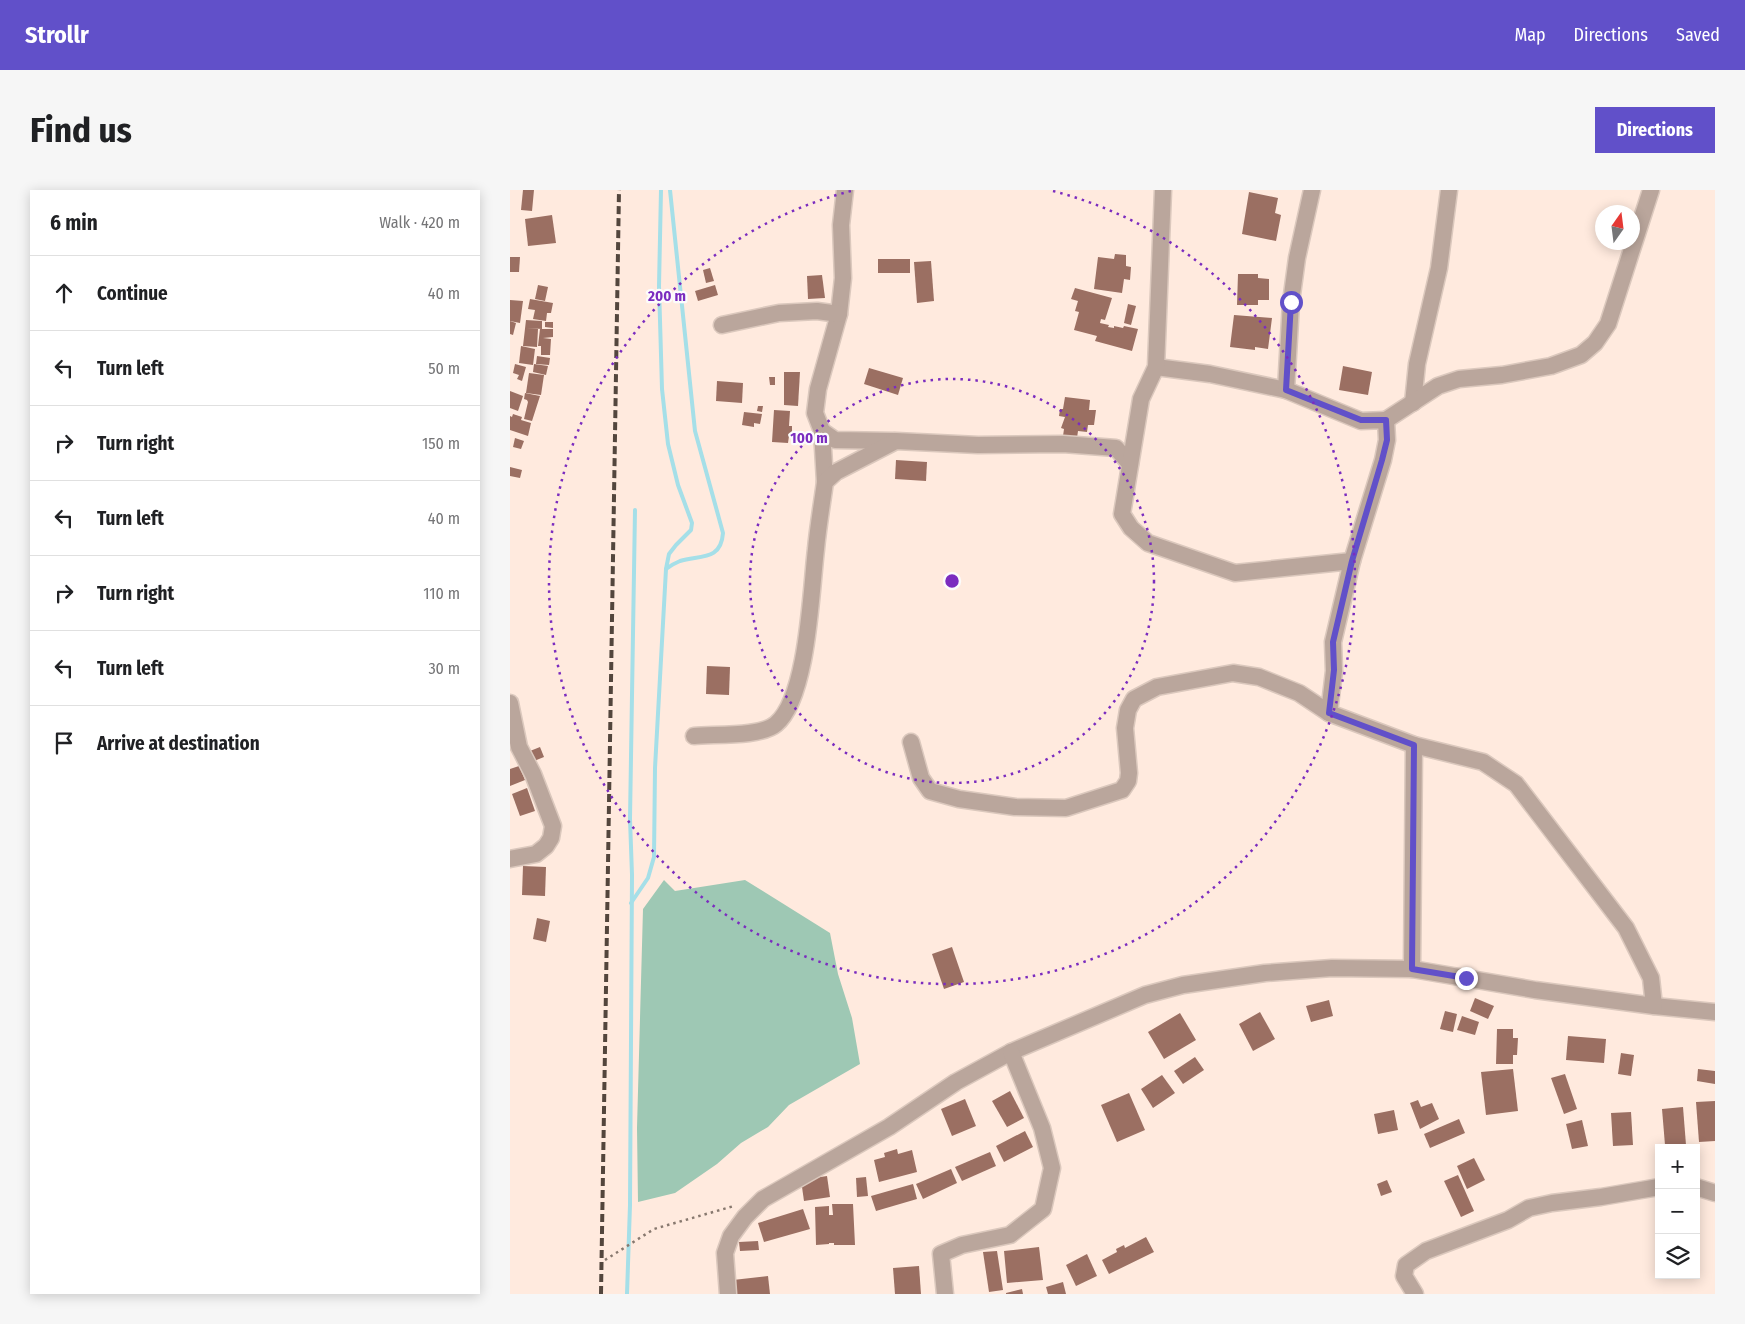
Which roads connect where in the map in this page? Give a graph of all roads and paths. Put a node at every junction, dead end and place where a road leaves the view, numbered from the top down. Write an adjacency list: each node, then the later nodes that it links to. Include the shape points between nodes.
1 (844, 190): 6 (street, via 841,225 843,278)
2 (1163, 190): 8 (street)
3 (1312, 190): 9 (street, via 1292,293)
4 (1449, 190): 10 (street, via 1439,268 1417,364)
5 (1651, 190): 10 (street, via 1608,324 1595,343 1581,355 1551,366 1459,379 1438,386)
6 (839, 314): 7 (street, via 779,312); 12 (street, via 818,389 815,413)
7 (722, 325)
8 (1156, 367): 9 (street, via 1210,374); 14 (street, via 1141,399)
9 (1286, 390): 11 (street, via 1361,420)
10 (1412, 403): 11 (street)
11 (1386, 420): 16 (street, via 1387,440)
12 (822, 431): 13 (street, via 836,440); 15 (street)
13 (896, 441): 14 (street, via 1116,448); 15 (street, via 836,472)
14 (1130, 464): 16 (street, via 1122,514 1131,528 1148,543 1235,573)
15 (825, 482): 19 (street, via 807,636 799,680 784,714 775,725 761,732)
16 (1352, 561): 18 (street, via 1333,642 1334,670)
17 (510, 703): 22 (street, via 519,747 553,826 551,838 536,854)
18 (1329, 713): 20 (street, via 1299,693 1260,677 1233,673 1157,687 1134,699 1128,710 1125,728 1129,773 1122,790 1066,808 1015,807 930,791 920,778); 21 (street)
19 (694, 736)
20 (911, 742)
21 (1414, 745): 23 (street); 24 (street, via 1483,762 1516,784 1626,928 1651,978)
22 (510, 859)
23 (1412, 969): 24 (street); 26 (street, via 1332,968 1265,973 1183,985 1145,995)
24 (1654, 1006): 25 (street)
25 (1715, 1012)
26 (1011, 1052): 32 (street, via 763,1199 731,1236 724,1252); 33 (street, via 1042,1128 1052,1168 1043,1209 1010,1235 962,1245 941,1254)
27 (1655, 1188): 34 (street, via 1529,1208 1508,1220 1426,1251 1406,1265 1404,1276)
28 (1700, 1188): 29 (street)
29 (1715, 1193)
30 (739, 1205): 31 (path, via 654,1229)
31 (606, 1260)
32 (728, 1294)
33 (945, 1294)
34 (1416, 1294)

